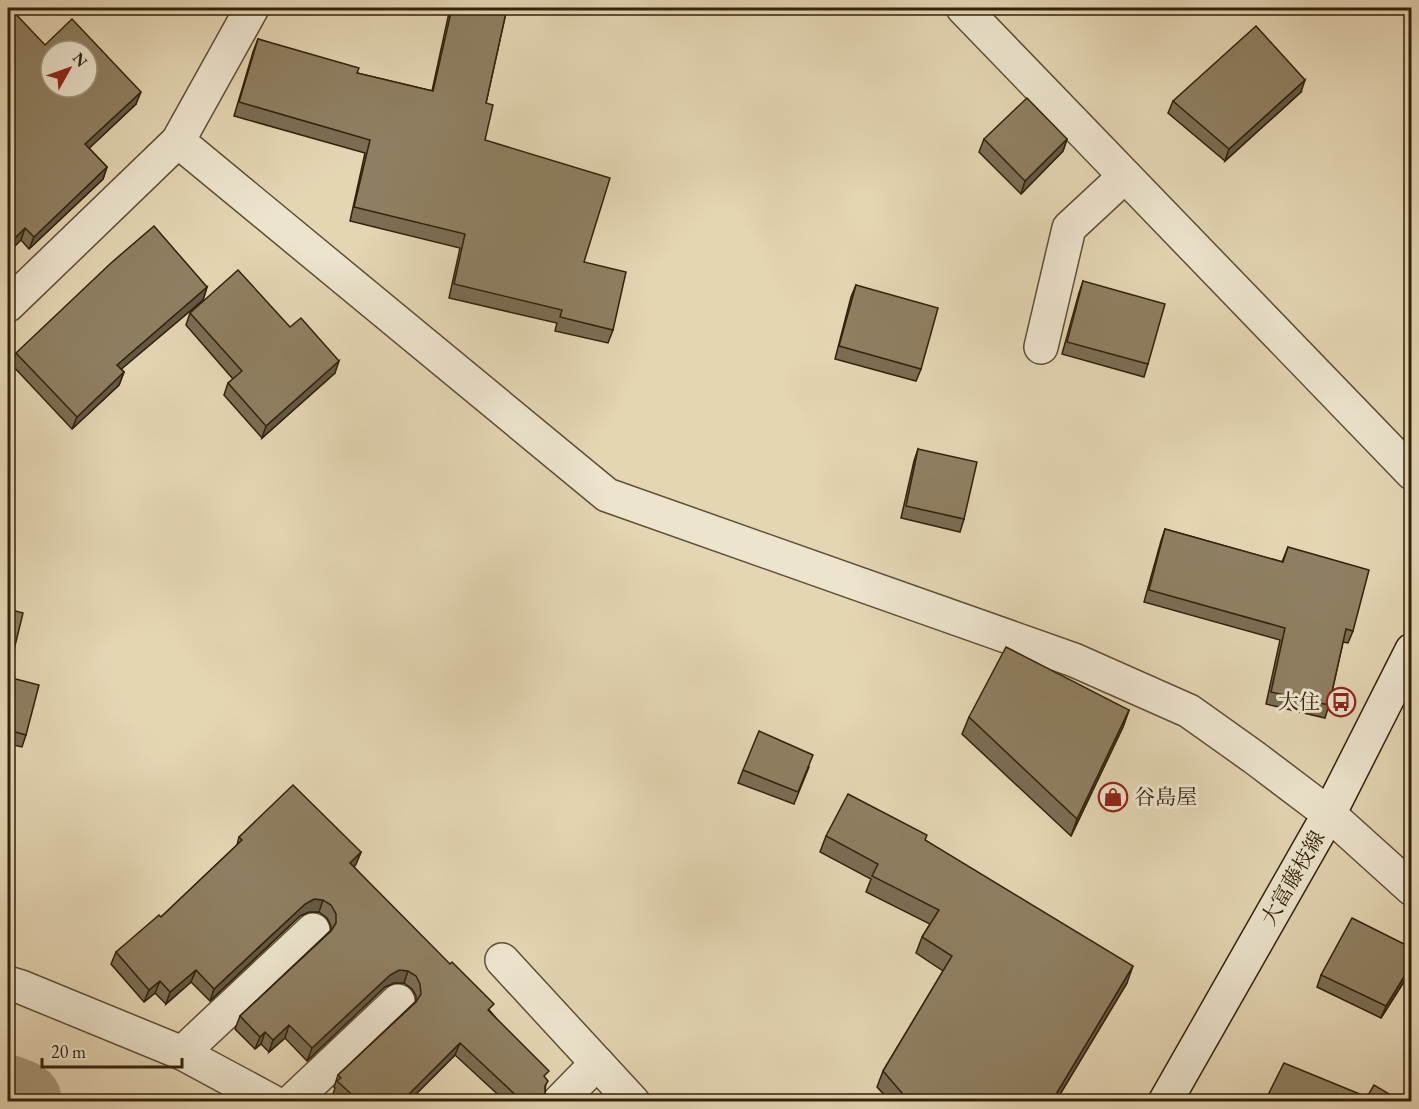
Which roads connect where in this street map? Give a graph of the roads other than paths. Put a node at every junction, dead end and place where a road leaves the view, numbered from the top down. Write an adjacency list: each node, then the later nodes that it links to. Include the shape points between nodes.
1 (252, 8): 3 (street)
2 (963, 8): 4 (street)
3 (178, 141): 5 (street); 9 (street, via 607,495 1074,660 1190,711)
4 (1125, 176): 6 (street, via 1069,228); 7 (street)
5 (8, 305)
6 (1041, 347)
7 (1412, 473)
8 (1412, 650): 9 (street, 大富藤枝線)
9 (1329, 814): 10 (street); 21 (street, 大富藤枝線)
10 (1412, 889)
11 (313, 930): 15 (street)
12 (502, 960): 16 (street)
13 (8, 983): 15 (street)
14 (398, 1001): 18 (street)
15 (182, 1053): 17 (street)
16 (597, 1063): 19 (street); 20 (street)
17 (273, 1101)
18 (291, 1101)
19 (560, 1101)
20 (633, 1101)
21 (1165, 1101)

